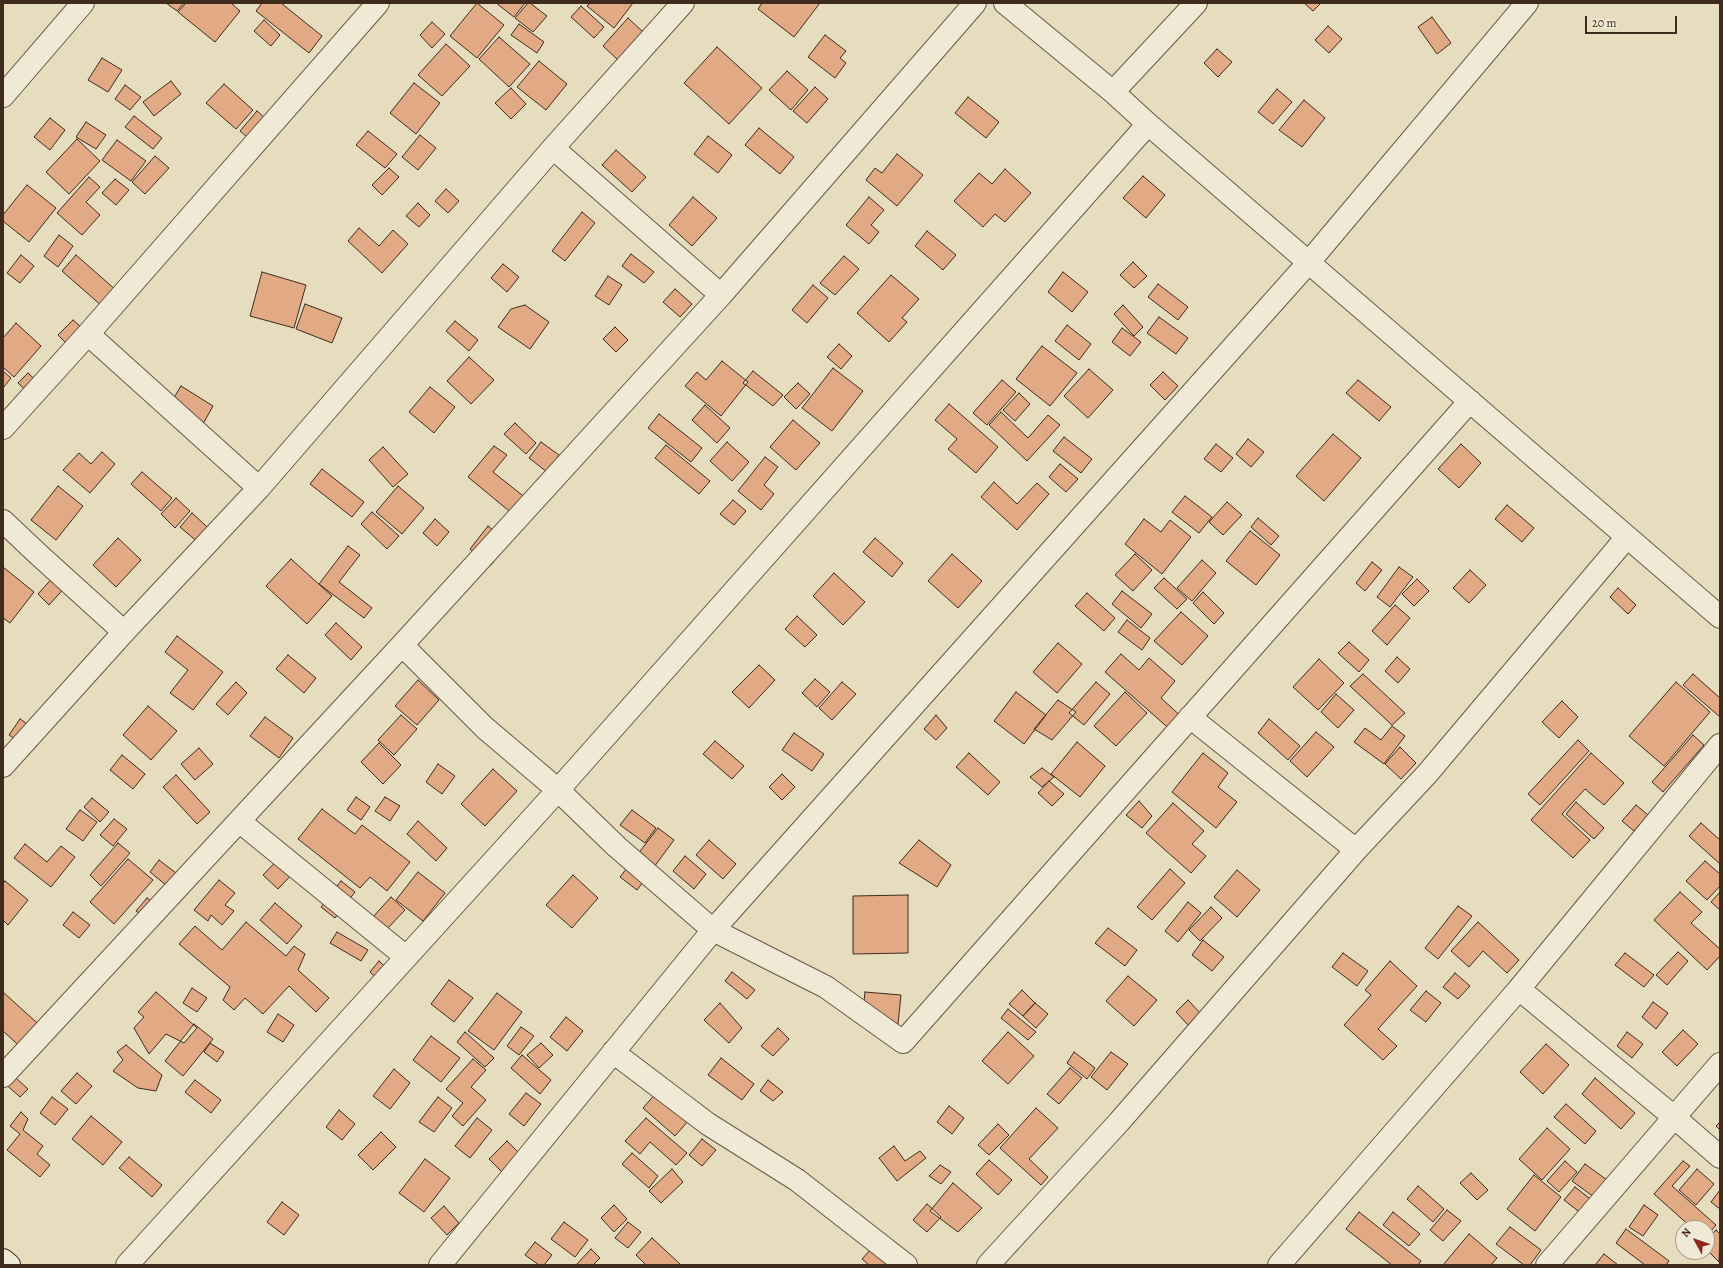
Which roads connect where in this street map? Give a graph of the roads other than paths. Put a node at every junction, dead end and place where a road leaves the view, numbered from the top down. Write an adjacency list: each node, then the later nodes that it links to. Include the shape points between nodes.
1 (83, 3): 9 (street)
2 (378, 3): 14 (street)
3 (684, 3): 11 (street)
4 (975, 3): 13 (street)
5 (1005, 3): 8 (street)
6 (1196, 3): 8 (street)
7 (1527, 3): 12 (street)
8 (1113, 92): 10 (street)
9 (3, 96)
10 (1148, 124): 12 (street); 26 (street)
11 (553, 148): 13 (street); 17 (street)
12 (1309, 262): 15 (street); 29 (street)
13 (721, 295): 22 (street)
14 (88, 334): 16 (street); 17 (street)
15 (1470, 401): 19 (street); 23 (street)
16 (3, 428)
17 (258, 488): 21 (street)
18 (3, 521): 21 (street)
19 (1627, 537): 20 (street); 28 (street, via 1427,774)
20 (1720, 617)
21 (124, 632): 25 (street)
22 (402, 645): 26 (street, via 485,728); 27 (street)
23 (1190, 717): 28 (street); 29 (street, via 903,1042 826,987)
24 (1720, 745): 31 (street)
25 (3, 766)
26 (558, 790): 29 (street, via 617,847); 30 (street)
27 (239, 821): 30 (street); 34 (street)
28 (1356, 850): 42 (street, via 1119,1122)
29 (714, 930): 32 (street)
30 (406, 958): 39 (street)
31 (1519, 989): 35 (street); 43 (street)
32 (613, 1052): 40 (street); 41 (street, via 708,1124 797,1180)
33 (1720, 1064): 35 (street)
34 (3, 1076)
35 (1674, 1117): 36 (street); 44 (street)
36 (1720, 1157)
37 (3, 1260): 38 (street)
38 (9, 1265)
39 (127, 1265)
40 (440, 1265)
41 (906, 1265)
42 (988, 1265)
43 (1279, 1265)
44 (1547, 1265)

